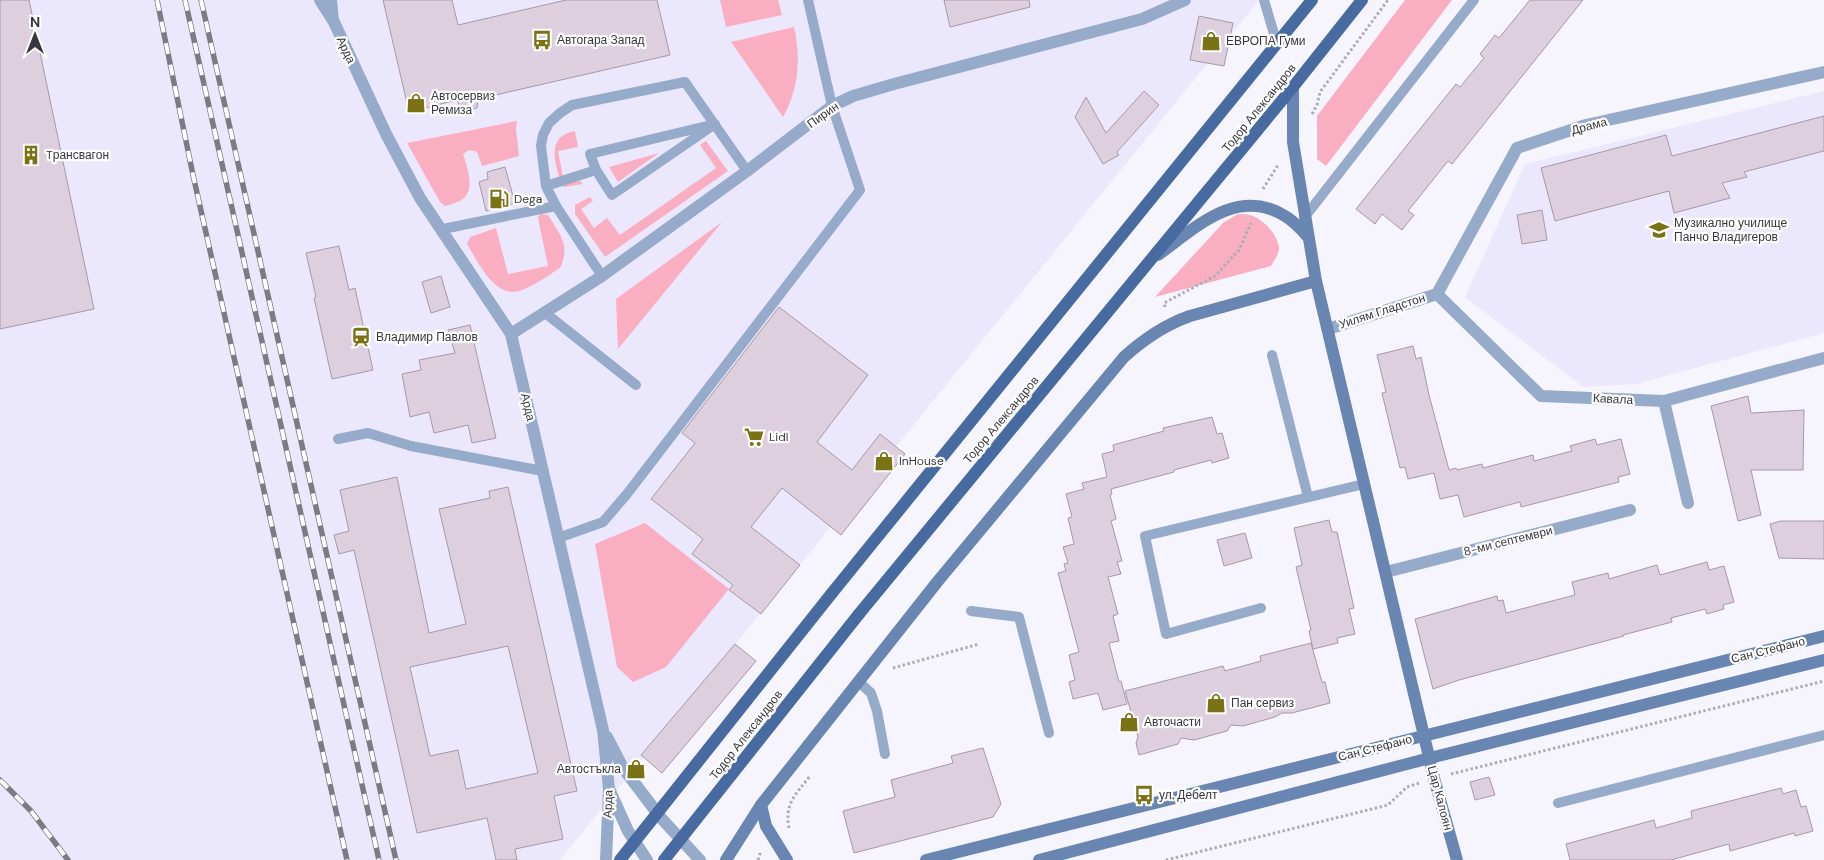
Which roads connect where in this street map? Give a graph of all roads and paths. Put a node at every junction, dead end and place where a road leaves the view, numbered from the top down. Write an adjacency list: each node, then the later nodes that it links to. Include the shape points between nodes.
1 (320, 0): 9 (street, Арда)
2 (332, 0): 9 (lane)
3 (808, 0): 13 (lane)
4 (1185, 0): 13 (street, Пирин, via 1142,19 894,84)
5 (1264, 0): 10 (lane)
6 (1312, 0): 10 (main road, Тодор Александров)
7 (1362, 0): 12 (main road, Тодор Александров)
8 (1474, 0): 19 (lane)
9 (334, 22): 20 (street, Арда, via 386,134 420,198)
10 (1277, 44): 60 (main road, Тодор Александров, bridge)
11 (1824, 72): 25 (street, Драма, via 1586,125 1518,148)
12 (1293, 87): 19 (street, Цар Калоян, via 1293,142); 22 (main road, Тодор Александров)
13 (832, 106): 16 (street, Пирин); 39 (lane, via 860,190 628,494 603,522)
14 (715, 124): 15 (lane, via 590,154); 15 (lane, via 612,194); 16 (lane); 17 (lane, via 685,82 572,106 549,123 543,134 541,146)
15 (596, 170): 17 (lane)
16 (747, 171): 23 (street, Пирин)
17 (546, 186): 18 (lane)
18 (556, 206): 20 (lane); 23 (lane)
19 (1304, 218): 21 (street, Цар Калоян)
20 (442, 230): 28 (street, Арда)
21 (1308, 237): 22 (street, via 1284,215 1258,205 1243,205 1214,215); 24 (street, Цар Калоян)
22 (1152, 259): 62 (main road, Тодор Александров, bridge, via 859,614)
23 (602, 276): 26 (street, Пирин)
24 (1316, 281): 27 (street, Цар Калоян); 48 (street, via 1190,316 1170,323 1142,341 1124,357)
25 (1437, 294): 27 (street, Уилям Гладстон); 32 (street, Кавала, via 1541,396)
26 (544, 312): 28 (street, Пирин); 31 (lane)
27 (1328, 329): 35 (street, Цар Калоян)
28 (511, 334): 34 (street, Арда)
29 (1272, 356): 36 (lane)
30 (1824, 358): 32 (street, Кавала)
31 (636, 385)
32 (1664, 401): 37 (street)
33 (338, 439): 34 (lane, via 368,433 411,446)
34 (543, 471): 39 (street, Арда)
35 (1364, 484): 36 (lane); 40 (street, Цар Калоян)
36 (1308, 497): 41 (lane, via 1145,536 1166,634)
37 (1688, 503)
38 (1630, 510): 40 (street, 8-ми септември)
39 (558, 538): 49 (street, Арда)
40 (1386, 572): 51 (street, Цар Калоян)
41 (1261, 608)
42 (971, 611): 50 (lane, via 1019,617)
43 (1824, 636): 51 (street, Сан Стефано)
44 (979, 644): 46 (path)
45 (1824, 660): 54 (street, Сан Стефано)
46 (892, 668)
47 (1824, 681): 55 (path)
48 (859, 682): 53 (lane, via 870,693 877,711); 58 (street)
49 (603, 730): 56 (street, Арда); 63 (street, via 639,790)
50 (1049, 732)
51 (1424, 735): 54 (street, Цар Калоян); 66 (street, Сан Стефано)
52 (1824, 735): 57 (lane)
53 (885, 754)
54 (1430, 758): 55 (street, Цар Калоян); 67 (street, Сан Стефано)
55 (1434, 778): 68 (path, via 1407,788 1388,805); 69 (street, Цар Калоян)
56 (609, 789): 59 (street, Арда); 61 (street, via 628,832)
57 (1558, 803)
58 (761, 805): 64 (street); 65 (street, via 766,826)
59 (606, 860)
60 (620, 860)
61 (647, 860)
62 (664, 860)
63 (700, 860)
64 (726, 860)
65 (787, 860)
66 (926, 860)
67 (1041, 860)
68 (1166, 860)
69 (1457, 860)

